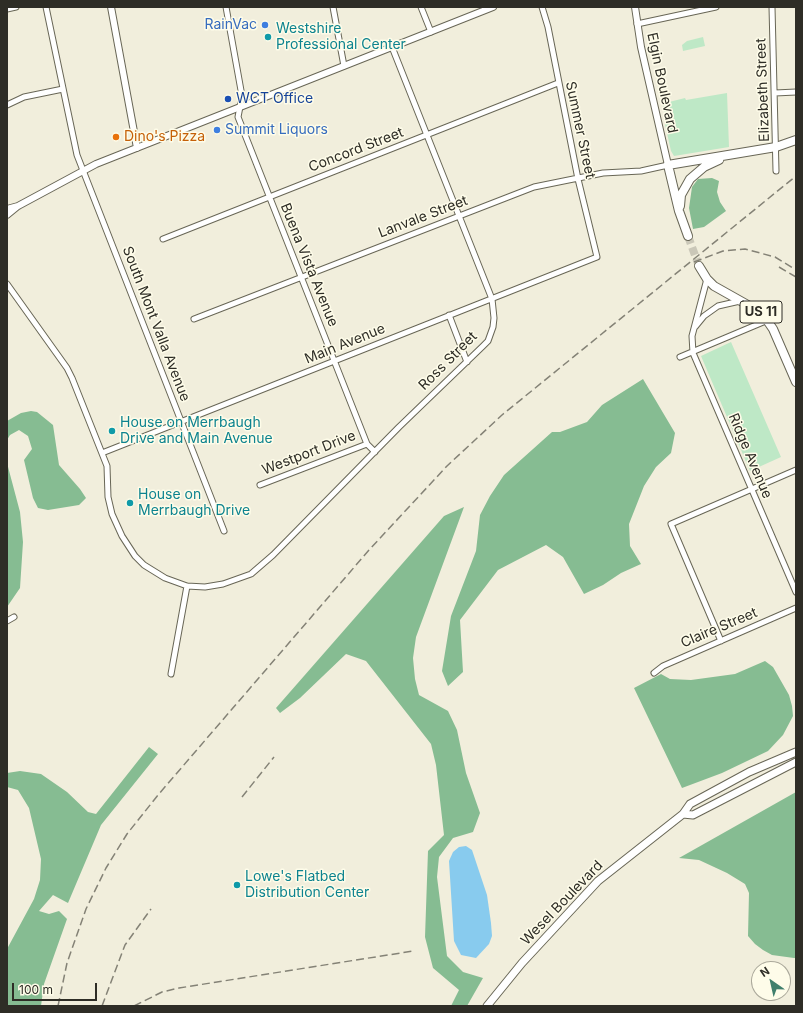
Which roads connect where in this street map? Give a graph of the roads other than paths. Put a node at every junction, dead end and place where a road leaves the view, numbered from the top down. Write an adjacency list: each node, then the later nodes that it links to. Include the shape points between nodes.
1 (16, 7): 12 (street)
2 (46, 7): 18 (street, South Mont Valla Avenue)
3 (111, 7): 26 (street)
4 (226, 7): 22 (street, Buena Vista Avenue, via 242,96)
5 (333, 7): 16 (street)
6 (421, 7): 14 (street)
7 (493, 7): 14 (street)
8 (542, 7): 17 (street, Summer Street)
9 (635, 7): 13 (street, Elgin Boulevard)
10 (716, 7): 13 (street)
11 (772, 7): 20 (street, Elizabeth Street)
12 (7, 9)
13 (637, 24): 28 (street, Elgin Boulevard)
14 (431, 32): 15 (street)
15 (392, 47): 16 (street); 23 (street, Ross Street)
16 (344, 66): 22 (street)
17 (558, 83): 23 (street, Concord Street); 31 (street, Summer Street)
18 (63, 90): 21 (street, via 24,97); 29 (street, South Mont Valla Avenue, via 77,155)
19 (796, 92): 20 (street)
20 (775, 93): 25 (street, Elizabeth Street)
21 (7, 105)
22 (240, 106): 26 (street); 32 (street, Buena Vista Avenue, via 238,117)
23 (427, 135): 32 (street, Concord Street); 37 (street, Ross Street)
24 (796, 140): 25 (main road)
25 (776, 146): 27 (main road); 30 (street, Elizabeth Street)
26 (137, 148): 29 (street)
27 (733, 154): 28 (main road); 35 (main road, via 696,172 685,186)
28 (668, 165): 31 (street, Lanvale Street, via 641,171 615,171); 35 (main road)
29 (83, 170): 33 (street); 56 (street, South Mont Valla Avenue)
30 (776, 172)
31 (578, 179): 37 (street, Lanvale Street, via 534,187); 40 (street, Summer Street)
32 (269, 197): 39 (street, Concord Street); 42 (street, Buena Vista Avenue)
33 (18, 206): 34 (street); 36 (street)
34 (7, 209)
35 (679, 210): 38 (main road)
36 (7, 215)
37 (459, 216): 42 (street, Lanvale Street); 45 (street, Ross Street)
38 (688, 236)
39 (163, 239)
40 (597, 257): 45 (street, Main Avenue)
41 (700, 266): 43 (main road, US 11)
42 (301, 278): 48 (street, Lanvale Street); 53 (street, Buena Vista Avenue)
43 (707, 279): 46 (main road, US 11, via 714,286); 50 (street, Ridge Avenue)
44 (7, 284): 59 (street, Ross Street, via 67,368)
45 (492, 299): 47 (street, Main Avenue); 54 (street, Ross Street, via 494,318 490,334 483,346)
46 (742, 301): 49 (main road, US 11, via 762,313); 50 (street, via 718,306 704,316)
47 (449, 315): 53 (street, Main Avenue); 54 (street)
48 (194, 319)
49 (768, 320): 51 (street); 55 (main road, US 11)
50 (695, 328): 51 (street, Ridge Avenue, via 691,344)
51 (693, 353): 52 (street); 62 (street, Ridge Avenue)
52 (680, 357)
53 (334, 361): 56 (street, Main Avenue); 57 (street, Buena Vista Avenue)
54 (467, 362): 58 (street, Ross Street)
55 (796, 382)
56 (181, 421): 59 (street, Main Avenue); 63 (street, South Mont Valla Avenue)
57 (367, 444): 58 (street, Buena Vista Avenue); 61 (street, Westport Drive)
58 (375, 452): 64 (street, Ross Street, via 252,574 223,584)
59 (102, 453): 64 (street, Ross Street, via 106,466 109,506 129,548 154,572)
60 (796, 470): 62 (street)
61 (260, 485)
62 (751, 489): 65 (street, Ridge Avenue); 69 (street, via 670,524)
63 (224, 531)
64 (187, 586): 71 (street)
65 (796, 592)
66 (796, 608): 69 (street, Claire Street)
67 (14, 617): 68 (street)
68 (7, 621)
69 (721, 641): 70 (street, Claire Street, via 663,666)
70 (654, 673)
71 (171, 674)
72 (796, 752): 74 (main road, Wesel Boulevard, via 748,772 690,804)
73 (796, 762): 74 (main road, Wesel Boulevard, via 693,815)
74 (683, 814): 75 (main road, Wesel Boulevard, via 598,881 522,963)
75 (487, 1006)

